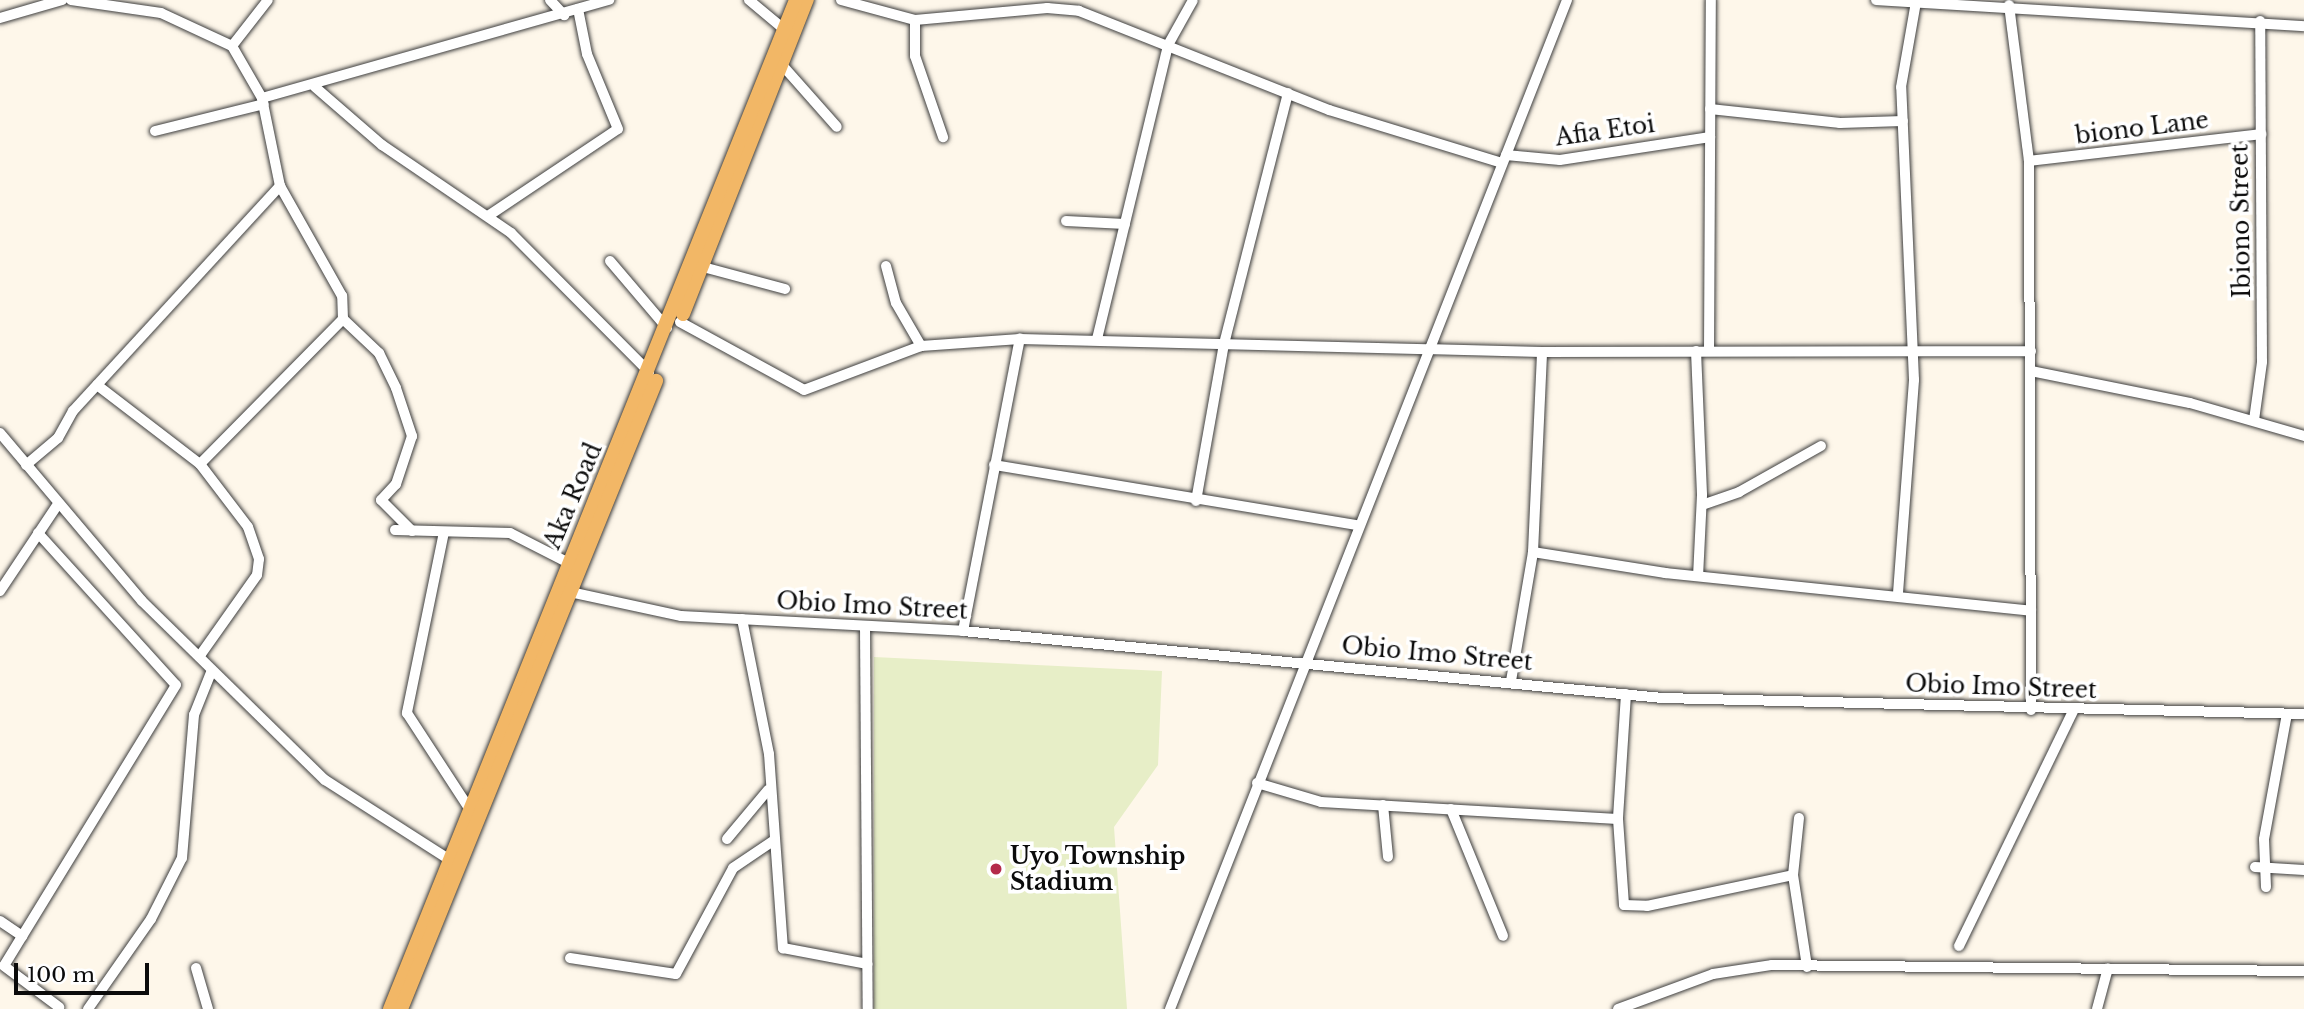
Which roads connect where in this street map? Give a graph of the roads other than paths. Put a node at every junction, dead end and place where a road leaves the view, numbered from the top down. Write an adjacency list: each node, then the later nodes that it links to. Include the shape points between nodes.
1 (62, 0): 20 (street)
2 (71, 0): 26 (street, via 161,13)
3 (268, 0): 26 (street)
4 (550, 0): 19 (street)
5 (609, 0): 17 (street)
6 (749, 0): 24 (street)
7 (796, 0): 24 (main road, Aka Road)
8 (807, 0): 27 (main road, Aka Road)
9 (841, 0): 21 (street, Afia Etoi)
10 (1193, 0): 25 (street)
11 (1567, 0): 38 (street)
12 (1711, 0): 31 (street)
13 (1876, 0): 15 (street)
14 (2124, 0): 18 (street)
15 (1924, 2): 16 (street); 32 (street, via 1902,75)
16 (2009, 5): 18 (street); 39 (street)
17 (578, 9): 19 (street); 41 (street, via 587,54 618,129)
18 (2122, 12): 22 (street)
19 (564, 15): 28 (street)
20 (0, 18)
21 (915, 20): 25 (street, Afia Etoi, via 1060,8); 36 (street, via 915,56)
22 (2260, 21): 23 (street); 35 (street, Ibiono Street)
23 (2304, 26)
24 (785, 30): 49 (main road, Aka Road)
25 (1168, 45): 29 (street, Afia Etoi); 43 (street)
26 (232, 46): 30 (street)
27 (783, 66): 33 (street); 46 (main road, Aka Road)
28 (315, 86): 30 (street); 41 (street, via 382,145)
29 (1288, 93): 38 (street, Afia Etoi); 52 (street)
30 (263, 101): 34 (street); 40 (street)
31 (1710, 109): 32 (street, via 1840,123); 37 (street)
32 (1903, 121): 59 (street)
33 (837, 127)
34 (155, 131)
35 (2261, 134): 39 (street, biono Lane); 63 (street, Ibiono Street, via 2262,362)
36 (943, 137)
37 (1710, 137): 38 (street, Afia Etoi, via 1560,160); 56 (street)
38 (1504, 159): 54 (street)
39 (2029, 161): 57 (street)
40 (280, 186): 48 (street, via 342,296); 62 (street)
41 (488, 216): 61 (street)
42 (1066, 221): 43 (street)
43 (1125, 224): 51 (street)
44 (611, 261): 49 (street)
45 (886, 266): 53 (street, via 887,280)
46 (703, 267): 47 (street); 49 (main road, Aka Road)
47 (785, 289)
48 (344, 319): 67 (street); 75 (street, via 379,353 396,388 411,436 396,484 381,500)
49 (673, 325): 53 (street, via 804,390); 61 (main road, Aka Road); 83 (main road, Aka Road)
50 (1020, 339): 51 (street); 53 (street); 69 (street)
51 (1097, 339): 52 (street)
52 (1224, 344): 54 (street); 70 (street)
53 (921, 346)
54 (1426, 346): 58 (street); 73 (street)
55 (1696, 351): 56 (street); 58 (street); 72 (street)
56 (1709, 351): 59 (street)
57 (2031, 351): 59 (street); 60 (street)
58 (1542, 352): 78 (street)
59 (1912, 352): 84 (street)
60 (2031, 371): 63 (street); 85 (street)
61 (649, 372): 79 (main road, Aka Road)
62 (97, 385): 67 (street); 68 (street, via 58,438)
63 (2254, 420): 65 (street)
64 (0, 433): 68 (street)
65 (2304, 436)
66 (1821, 446): 72 (street, via 1740,492)
67 (200, 464): 89 (street, via 248,527 259,559 257,575)
68 (26, 465): 71 (street)
69 (994, 465): 70 (street); 88 (street)
70 (1196, 501): 73 (street)
71 (58, 504): 77 (street); 89 (street)
72 (1702, 505): 80 (street)
73 (1358, 526): 90 (street)
74 (395, 530): 75 (street)
75 (411, 531): 76 (street)
76 (444, 532): 79 (street, via 517,535); 101 (street, via 407,713)
77 (38, 533): 81 (street); 114 (street, via 176,685)
78 (1533, 552): 80 (street); 92 (street)
79 (569, 563): 101 (main road, Aka Road)
80 (1698, 576): 84 (street)
81 (4, 578): 82 (street)
82 (0, 592)
83 (570, 592): 86 (street, Obio Imo Street, via 681,616); 108 (main road, Aka Road)
84 (1898, 593): 85 (street)
85 (2031, 611): 94 (street)
86 (742, 619): 87 (street, Obio Imo Street); 99 (street, via 762,703)
87 (865, 627): 88 (street, Obio Imo Street); 118 (street)
88 (963, 631): 90 (street, Obio Imo Street)
89 (199, 657): 91 (street)
90 (1303, 662): 92 (street, Obio Imo Street); 98 (street)
91 (212, 670): 108 (street, via 325,780); 124 (street, via 194,715 182,858 151,919)
92 (1511, 681): 93 (street, Obio Imo Street)
93 (1626, 694): 94 (street, Obio Imo Street); 104 (street)
94 (2031, 710): 95 (street, Obio Imo Street)
95 (2073, 710): 96 (street, Obio Imo Street); 116 (street)
96 (2287, 714): 97 (street, Obio Imo Street); 109 (street)
97 (2304, 714)
98 (1256, 783): 100 (street, via 1306,800); 129 (street)
99 (768, 790): 105 (street); 106 (street)
100 (1383, 804): 102 (street); 107 (street)
101 (469, 808): 108 (main road, Aka Road)
102 (1451, 809): 104 (street); 115 (street)
103 (1799, 818): 111 (street)
104 (1618, 819): 111 (street, via 1624,905 1647,906)
105 (727, 839)
106 (773, 841): 117 (street, via 733,868 676,974); 118 (street, via 783,948)
107 (1388, 858)
108 (454, 862): 126 (main road, Aka Road); 127 (main road, Aka Road)
109 (2260, 867): 110 (street); 112 (street)
110 (2304, 870)
111 (1793, 875): 119 (street)
112 (2266, 887)
113 (0, 921): 114 (street)
114 (22, 936): 123 (street, via 4,966)
115 (1503, 936)
116 (1959, 946)
117 (570, 958)
118 (867, 964): 128 (street)
119 (1807, 967): 121 (street); 130 (street, via 1713,974)
120 (196, 968): 125 (street)
121 (2108, 968): 122 (street); 131 (street)
122 (2304, 971)
123 (59, 1007)
124 (88, 1009)
125 (208, 1009)
126 (390, 1009)
127 (401, 1009)
128 (868, 1009)
129 (1170, 1009)
130 (1618, 1009)
131 (2097, 1009)

